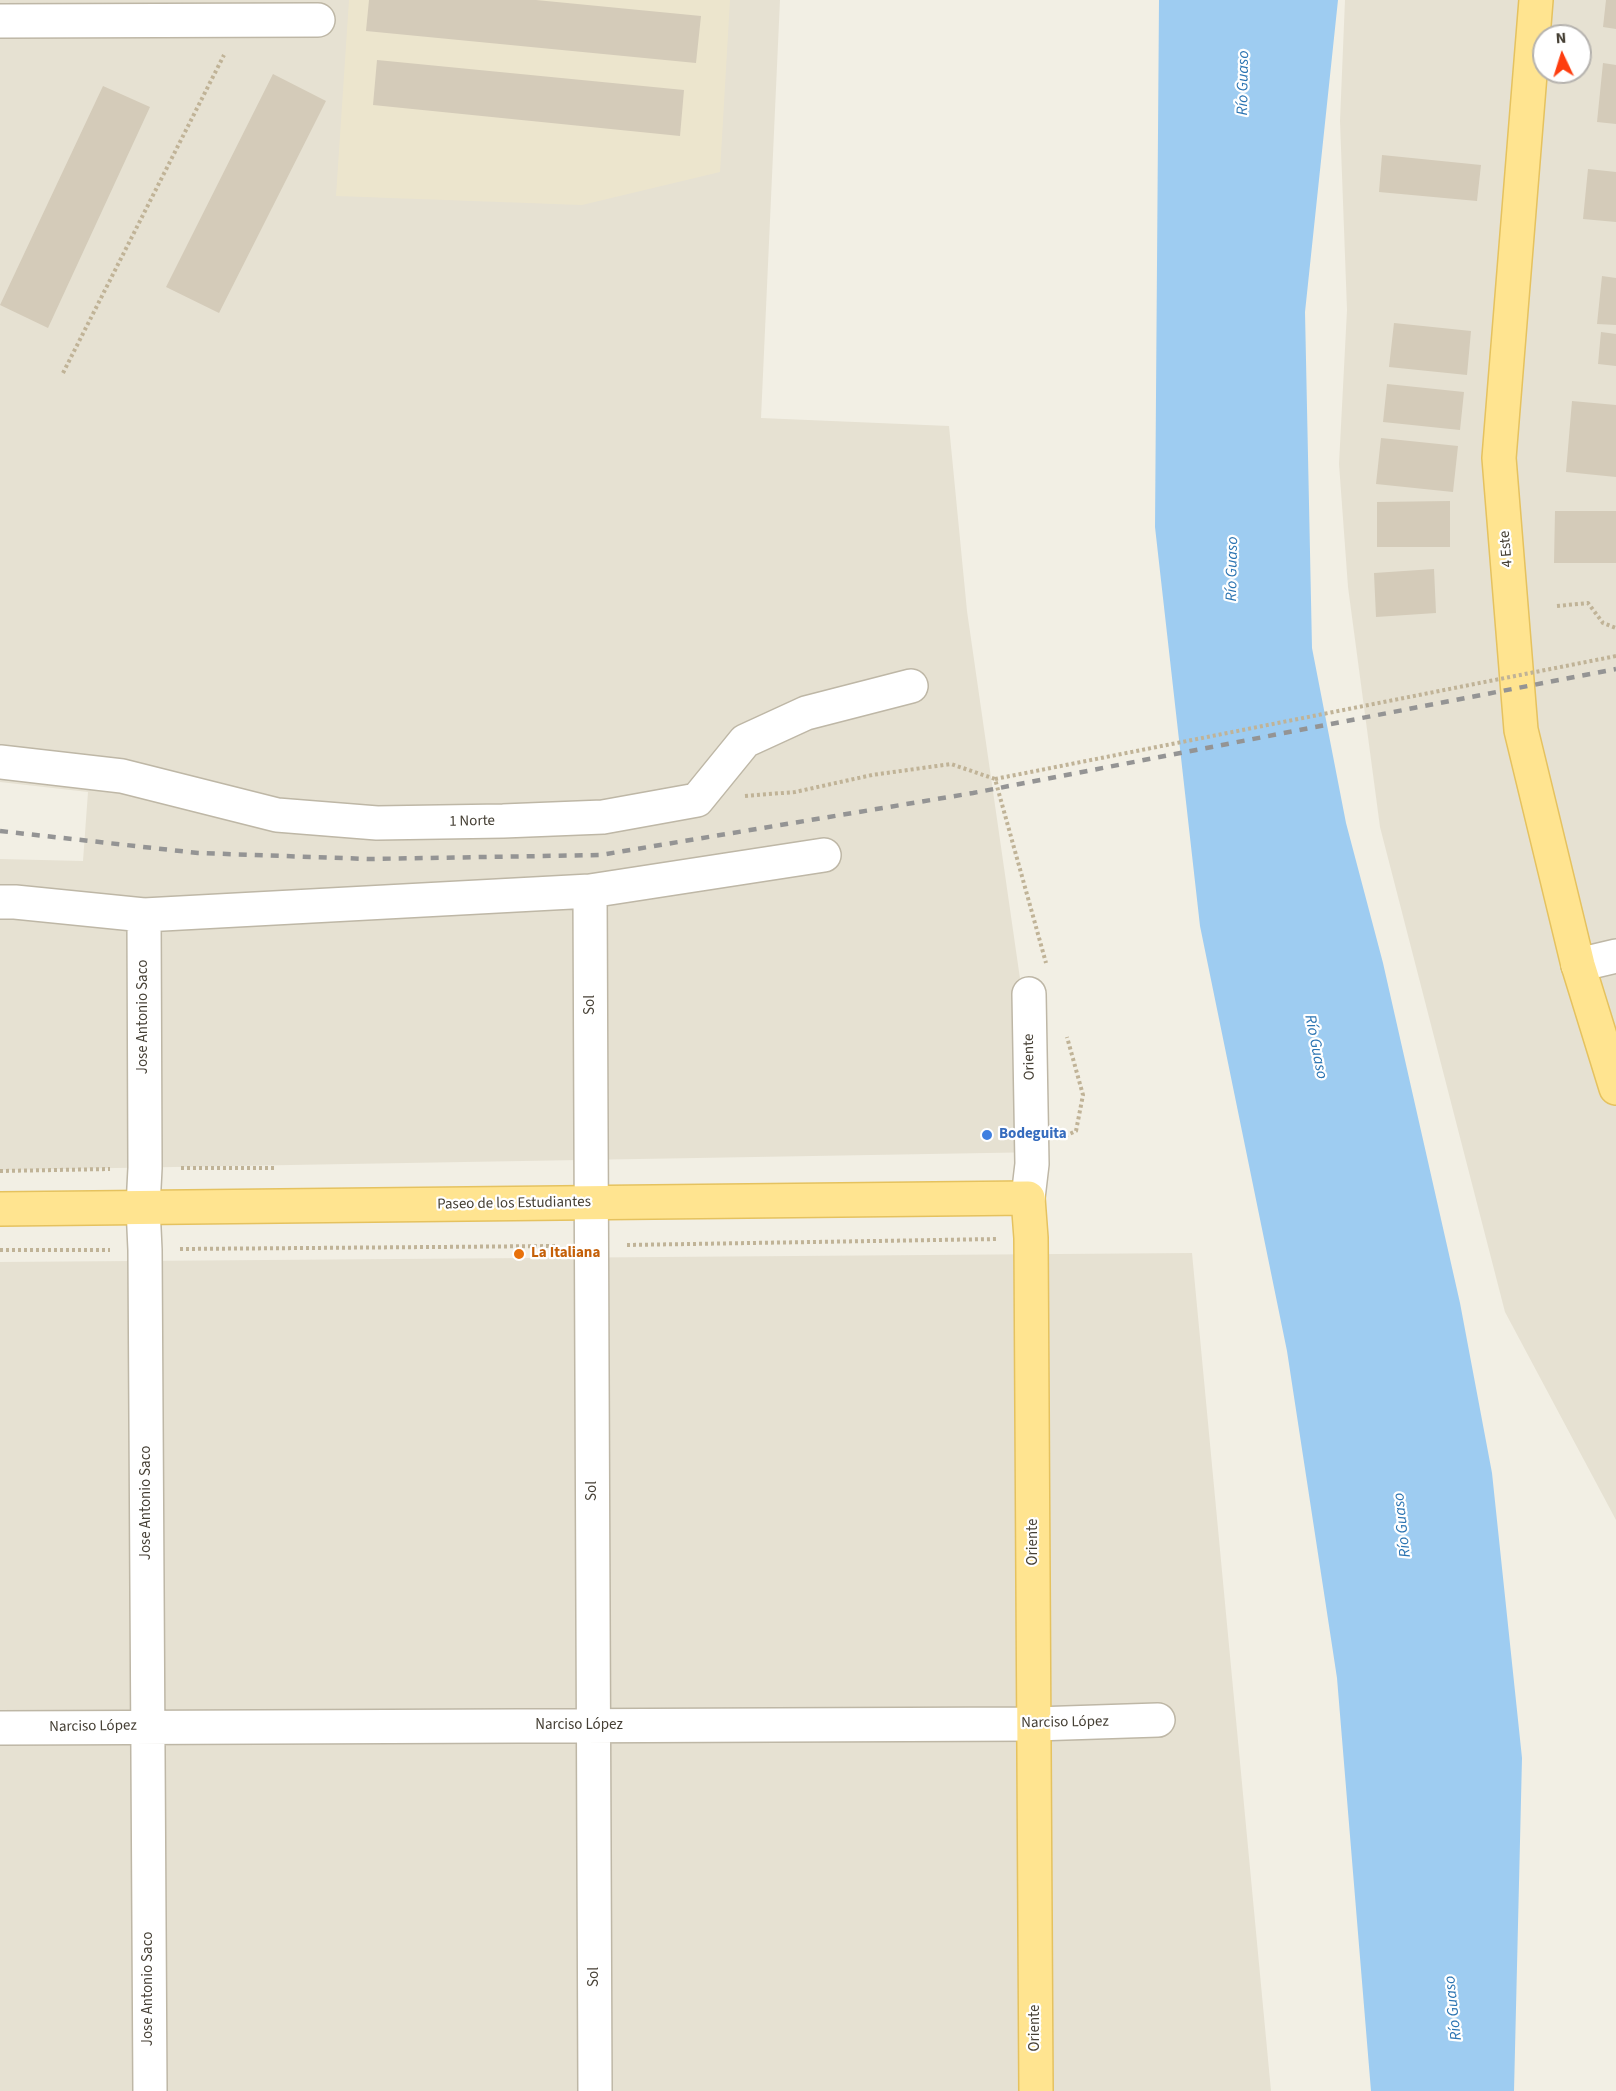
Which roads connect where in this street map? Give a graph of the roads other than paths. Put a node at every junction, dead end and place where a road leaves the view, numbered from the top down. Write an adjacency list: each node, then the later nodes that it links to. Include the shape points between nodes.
1 (1536, 0): 11 (main road, 4 Este, via 1499,458 1521,730)
2 (318, 20): 3 (street)
3 (0, 21)
4 (911, 686): 5 (street, 1 Norte, via 806,713 745,741 697,800 603,817 377,823 277,815 122,776)
5 (0, 762)
6 (824, 855): 7 (street)
7 (590, 891): 9 (street); 15 (street, Sol)
8 (0, 902): 9 (street)
9 (144, 915): 16 (street, Jose Antonio Saco)
10 (1616, 956): 11 (street)
11 (1578, 965): 13 (main road, 4 Este)
12 (1029, 994): 14 (street, Oriente, via 1032,1164)
13 (1616, 1088)
14 (1028, 1198): 15 (main road, Paseo de los Estudiantes); 19 (main road, Oriente)
15 (592, 1204): 16 (main road, Paseo de los Estudiantes); 20 (street, Sol)
16 (143, 1207): 17 (main road, Paseo de los Estudiantes); 21 (street, Jose Antonio Saco)
17 (0, 1209)
18 (1158, 1720): 19 (street, Narciso López)
19 (1035, 1724): 20 (street, Narciso López); 25 (main road, Oriente)
20 (594, 1726): 21 (street, Narciso López); 24 (street, Sol)
21 (148, 1727): 22 (street, Narciso López); 23 (street, Jose Antonio Saco)
22 (0, 1728)
23 (150, 2091)
24 (595, 2091)
25 (1036, 2091)

